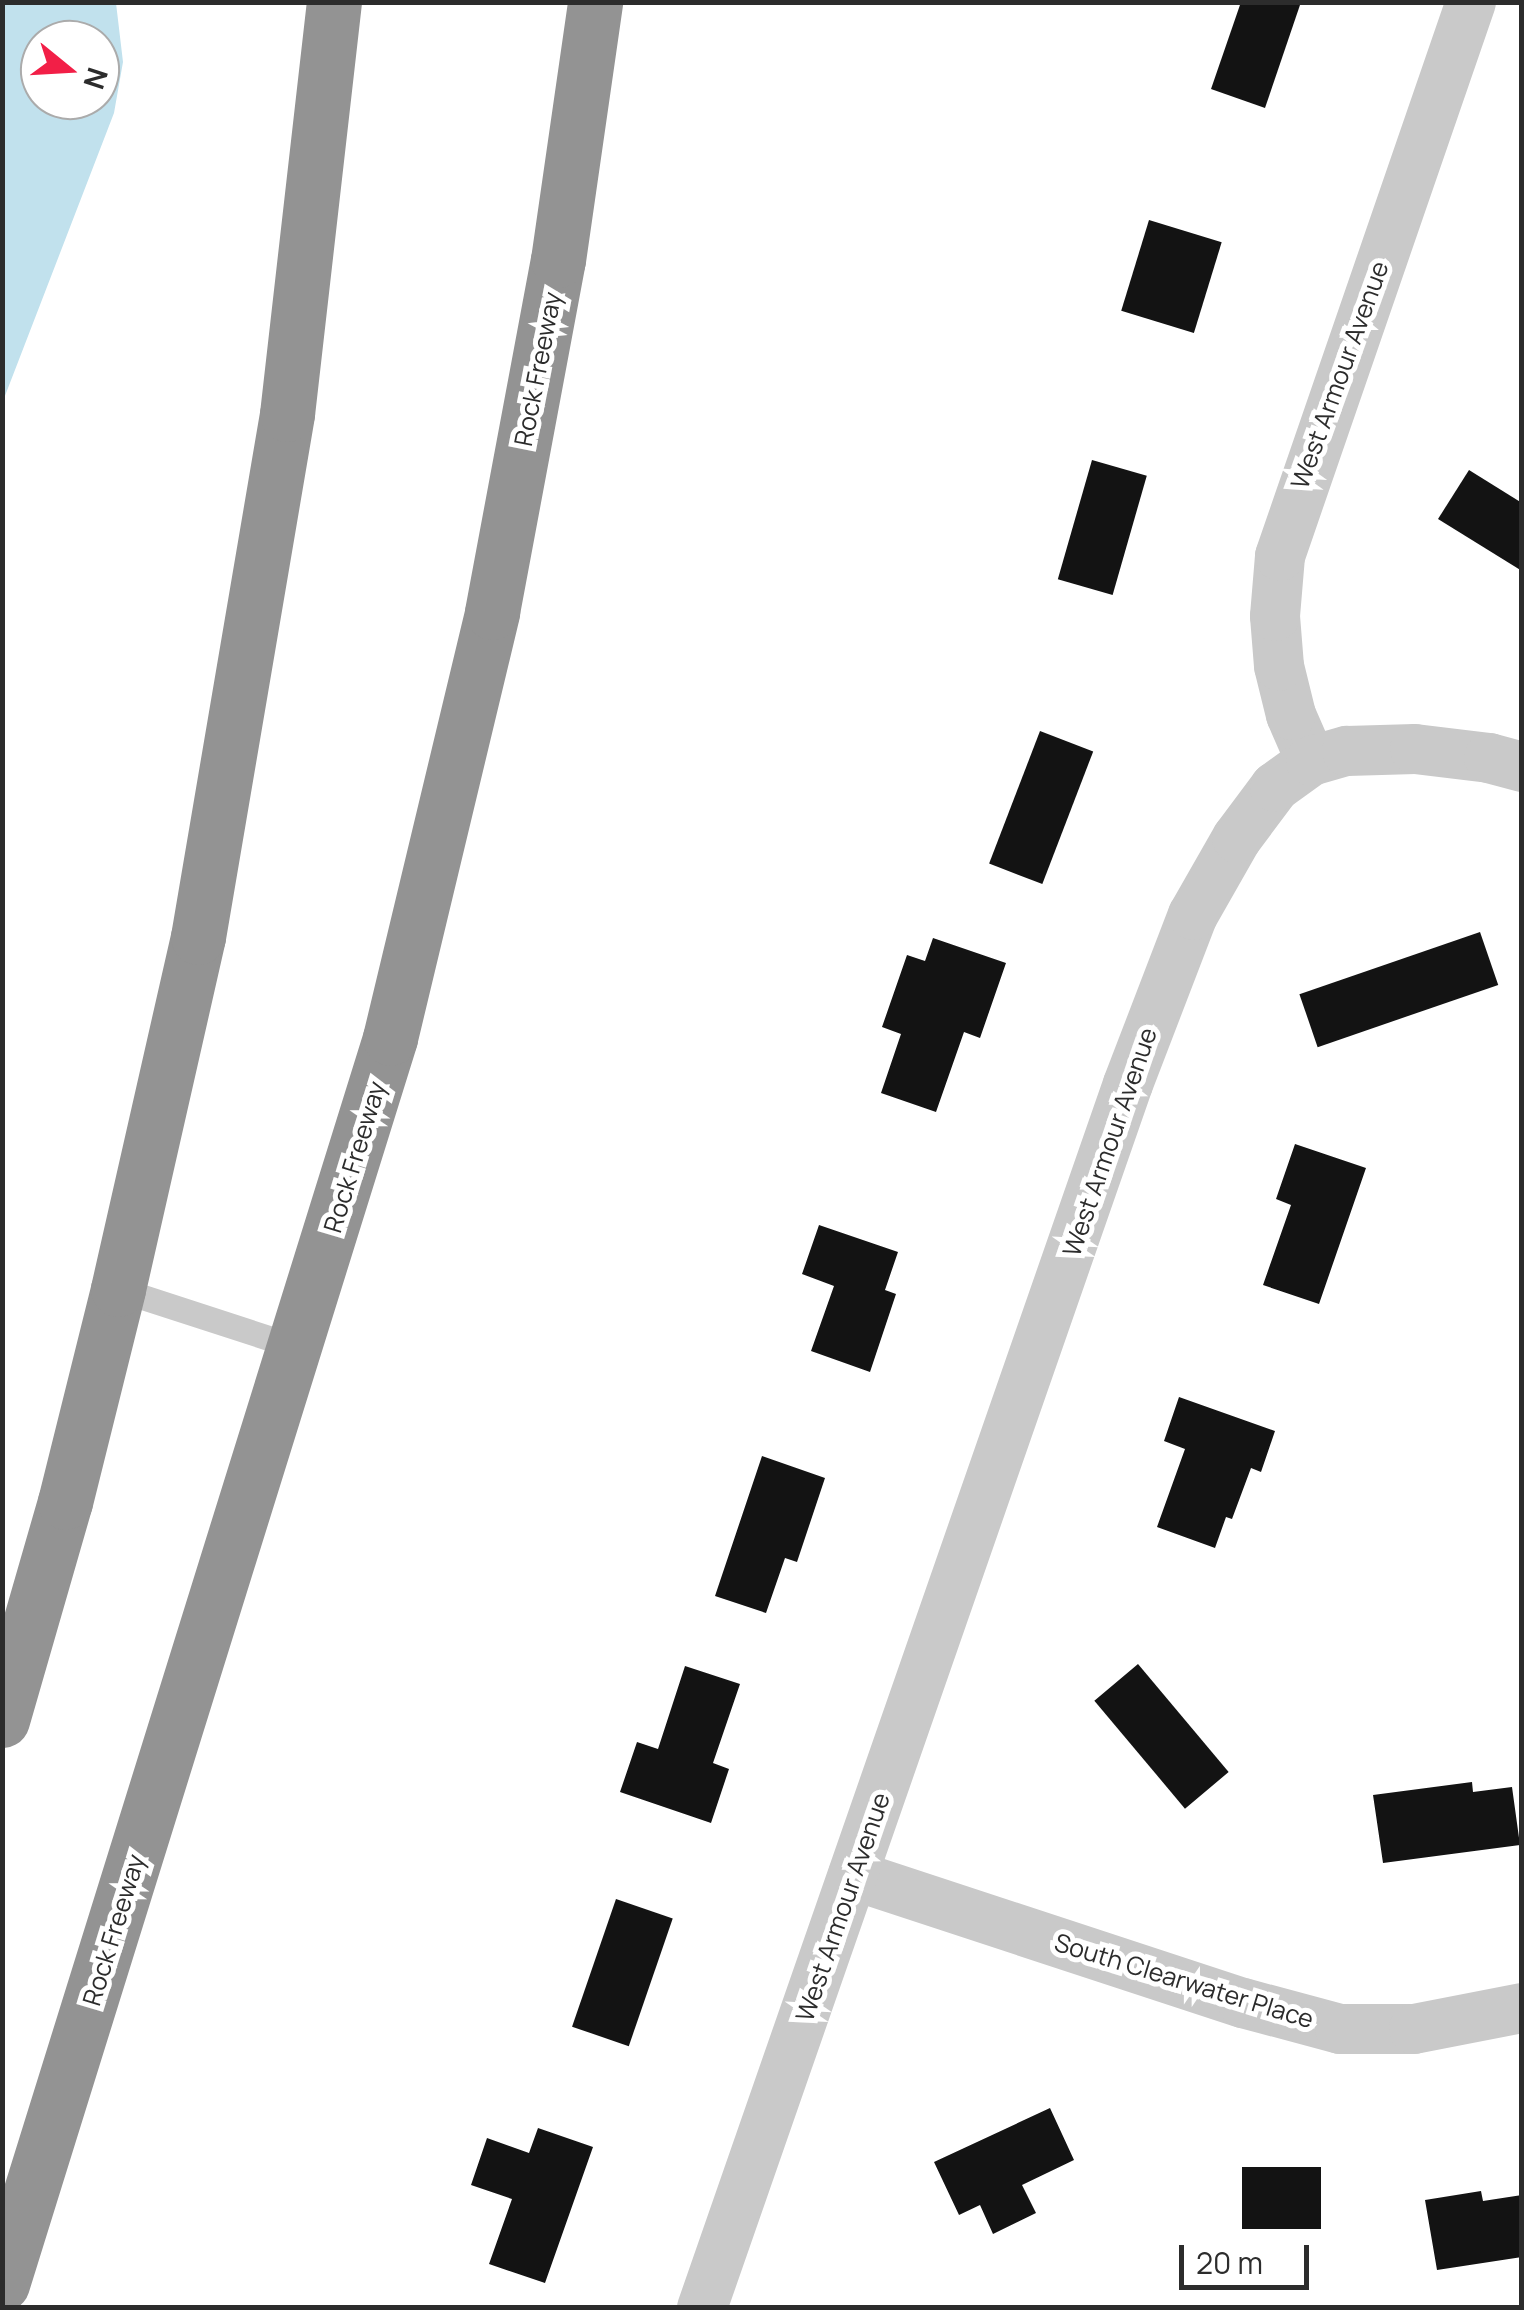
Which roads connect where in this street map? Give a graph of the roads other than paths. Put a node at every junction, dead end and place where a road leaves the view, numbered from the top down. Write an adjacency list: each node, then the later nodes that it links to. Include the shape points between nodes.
1 (334, 2): 6 (highway, via 287,414 258,603 198,936)
2 (594, 2): 7 (highway, Rock Freeway, via 558,260 488,630 390,1038)
3 (1471, 2): 4 (street, West Armour Avenue, via 1280,556 1279,666)
4 (1311, 762): 5 (street, via 1346,750 1415,749); 9 (street, West Armour Avenue, via 1275,787 1193,915)
5 (1522, 767)
6 (118, 1290): 7 (lane); 8 (highway)
7 (297, 1348): 11 (highway, Rock Freeway)
8 (2, 1720)
9 (853, 1875): 10 (street, South Clearwater Place, via 1340,2028 1414,2029); 12 (street, West Armour Avenue)
10 (1522, 2008)
11 (2, 2284)
12 (702, 2308)

